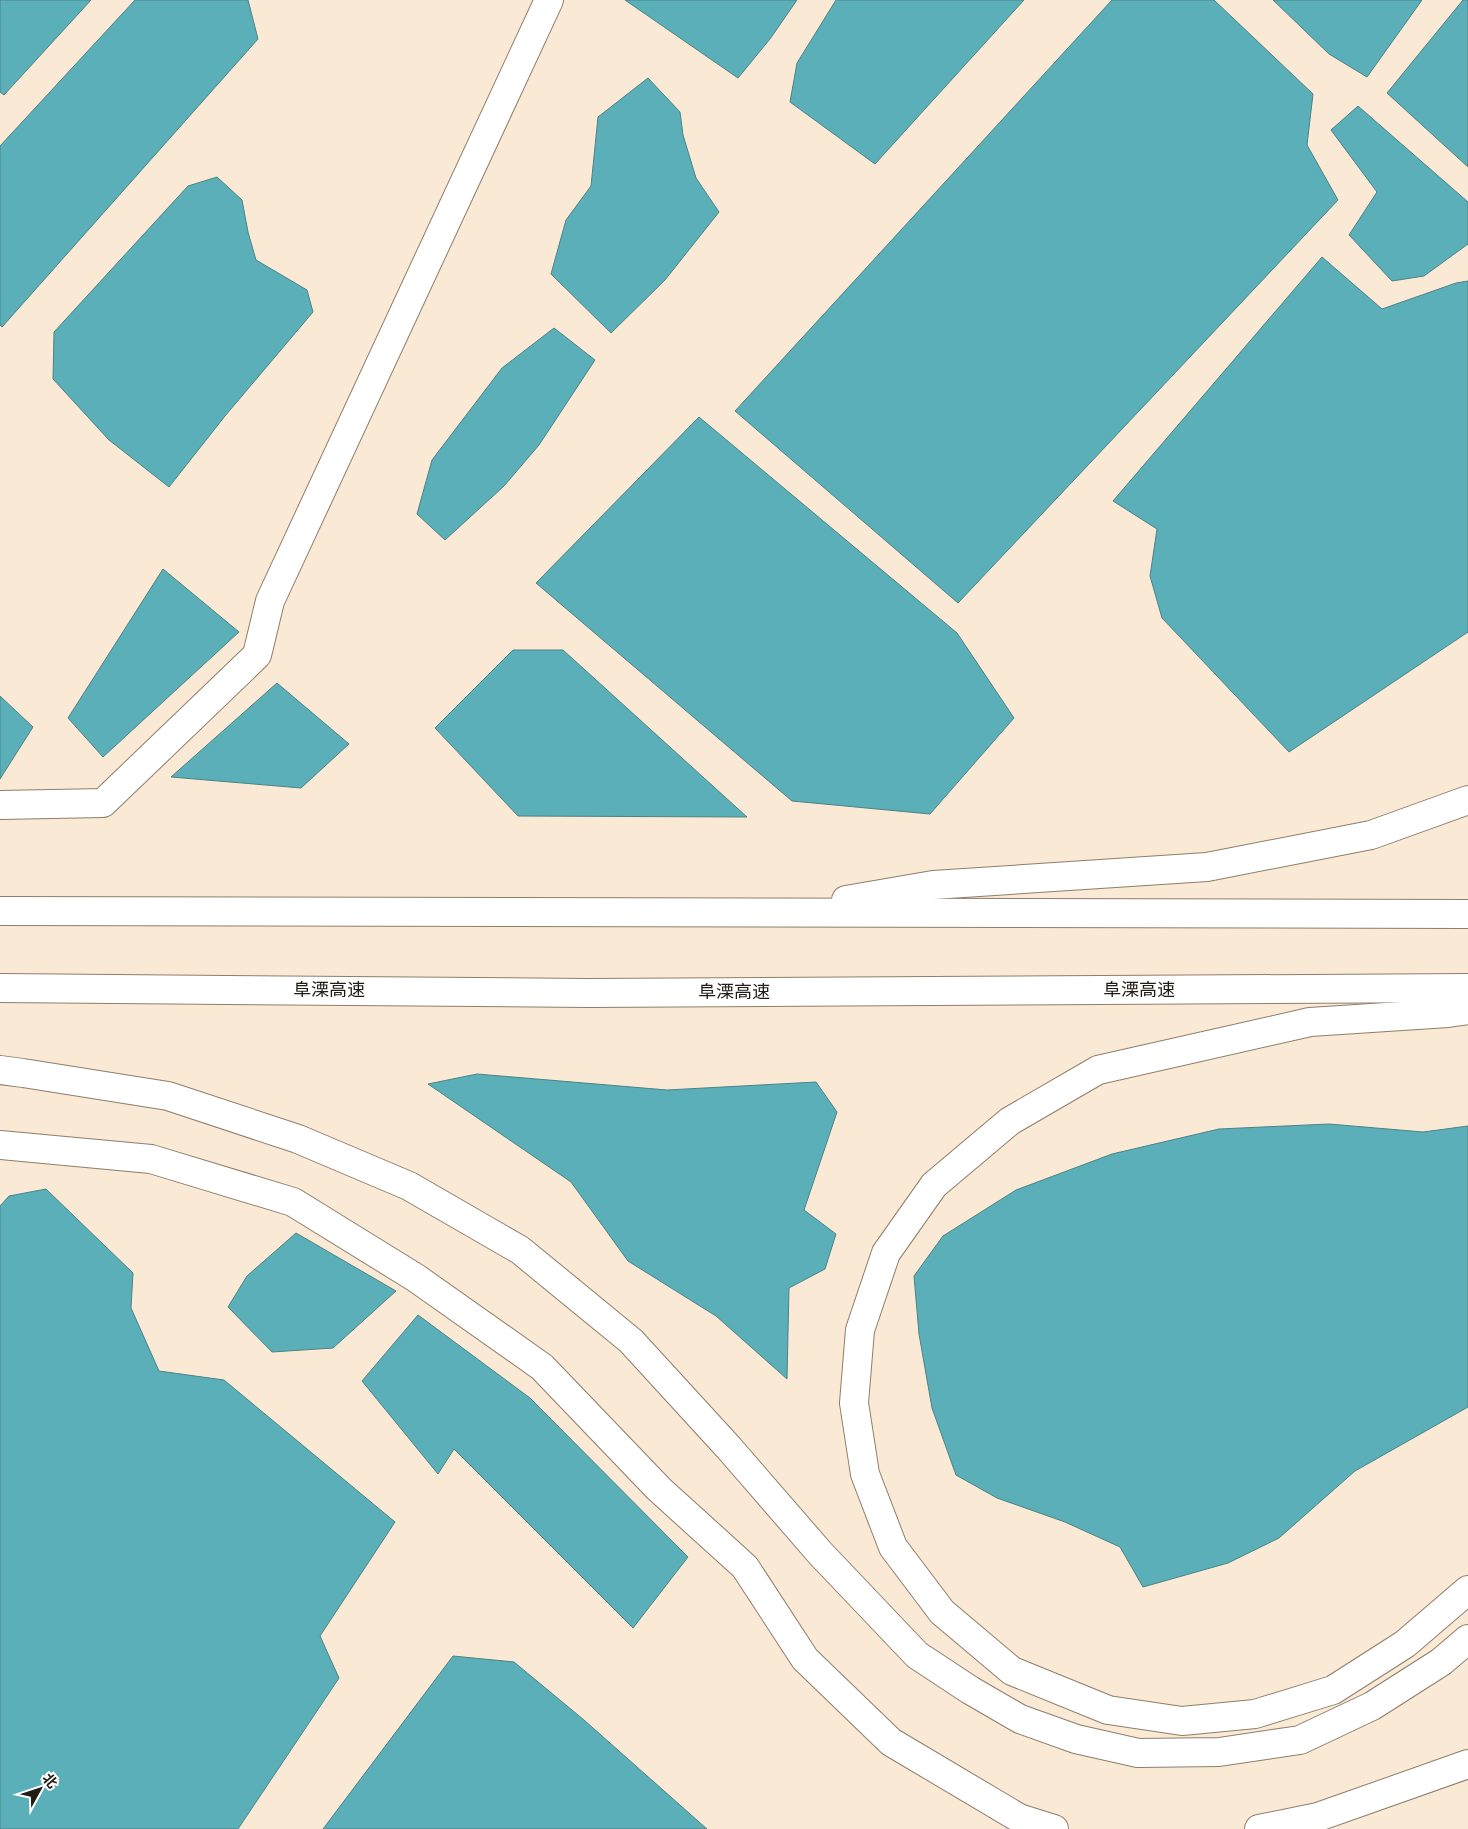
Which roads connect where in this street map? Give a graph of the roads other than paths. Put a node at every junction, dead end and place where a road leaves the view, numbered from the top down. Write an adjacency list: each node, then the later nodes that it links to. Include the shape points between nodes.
1 (549, 0): 3 (main road, via 270,601 257,655 103,803)
2 (1468, 800): 5 (main road, via 1371,836 1207,867 932,885)
3 (0, 805)
4 (0, 911): 5 (main road)
5 (772, 912): 6 (main road)
6 (1468, 914)
7 (0, 988): 8 (main road, 阜溧高速, via 578,992)
8 (1468, 988)
9 (1468, 1010): 12 (main road, via 1310,1022 1098,1070 1010,1121 934,1185 886,1253 860,1330 854,1403 865,1474 893,1547 942,1612 1012,1671 1108,1710 1191,1720 1255,1714 1333,1690 1405,1644)
10 (0, 1070): 13 (main road, via 168,1096 298,1139 409,1186 520,1250 631,1341 820,1553 917,1655 1020,1719 1076,1739 1138,1753 1219,1752 1300,1740 1372,1706 1441,1662)
11 (0, 1145): 15 (main road, via 151,1159 293,1202 416,1278 542,1367 659,1489 745,1567 805,1659 891,1742 1019,1818)
12 (1468, 1590)
13 (1468, 1639)
14 (1468, 1764): 16 (main road, via 1318,1817)
15 (1054, 1829)
16 (1259, 1829)

